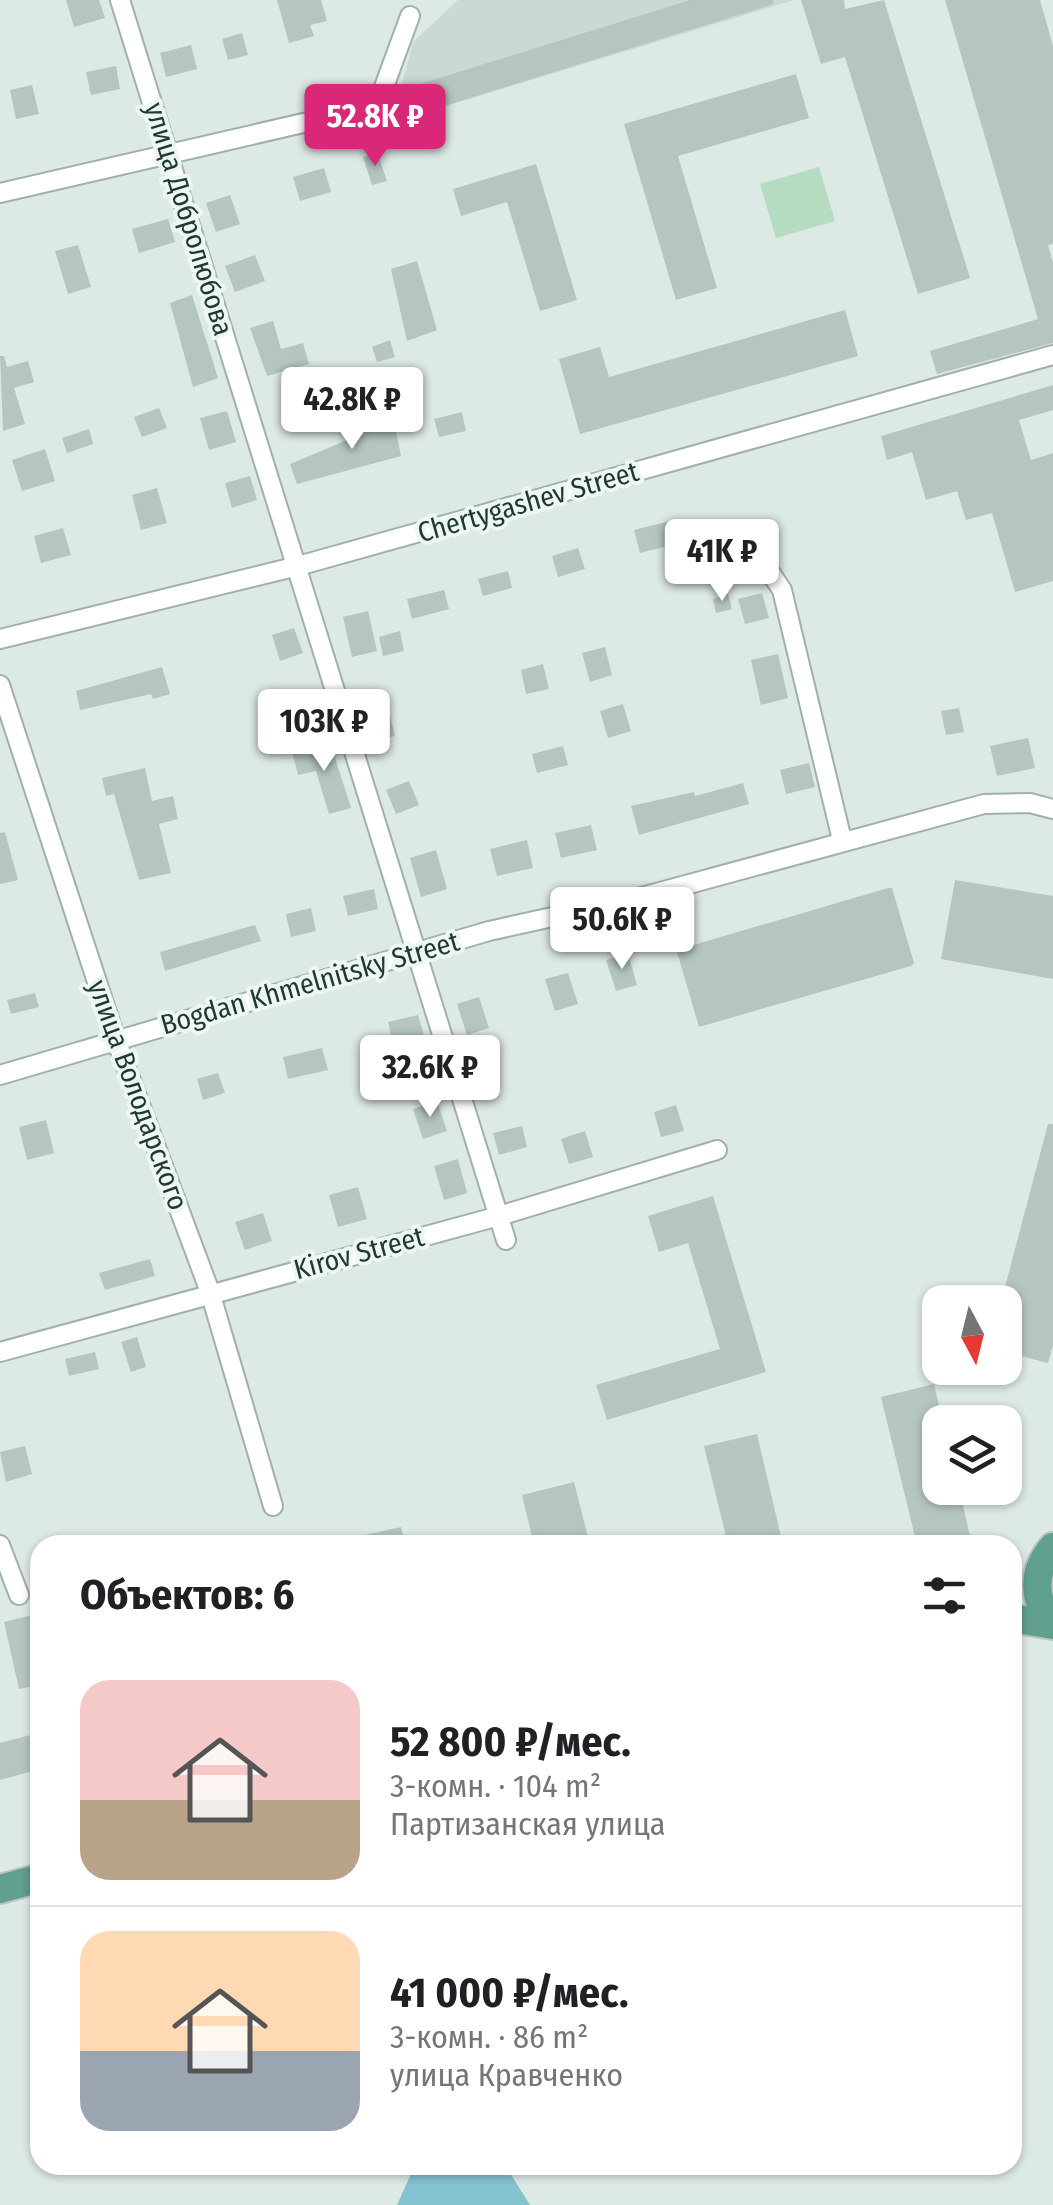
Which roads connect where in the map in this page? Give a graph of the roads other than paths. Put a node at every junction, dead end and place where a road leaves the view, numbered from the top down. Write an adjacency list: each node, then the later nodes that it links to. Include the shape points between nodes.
1 (120, 0): 3 (street, улица Добролюбова)
2 (410, 16): 3 (street, via 378,106)
3 (170, 156): 4 (street); 6 (street, улица Добролюбова)
4 (0, 194)
5 (1053, 356): 6 (street, Chertygashev Street)
6 (298, 566): 8 (street, Chertygashev Street); 12 (street, улица Добролюбова)
7 (772, 575): 11 (street, via 782,590)
8 (0, 639)
9 (0, 686): 13 (street, улица Володарского)
10 (1053, 809): 11 (street, Bogdan Khmelnitsky Street, via 984,804)
11 (842, 840): 12 (street, Bogdan Khmelnitsky Street)
12 (419, 952): 13 (street, Bogdan Khmelnitsky Street); 16 (street, улица Добролюбова)
13 (116, 1040): 14 (street, Bogdan Khmelnitsky Street); 18 (street, улица Володарского)
14 (0, 1075)
15 (717, 1150): 16 (street, Kirov Street)
16 (499, 1216): 17 (street, улица Добролюбова); 18 (street, Kirov Street)
17 (506, 1240)
18 (210, 1292): 19 (street, Kirov Street); 20 (street, улица Володарского)
19 (0, 1352)
20 (273, 1506)
21 (0, 1545): 24 (street)
22 (1053, 1547): 23 (main road)
23 (1036, 1585): 25 (main road); 27 (main road)
24 (18, 1595)
25 (1022, 1603)
26 (1022, 1618): 27 (main road)
27 (1053, 1623)
28 (30, 1881): 29 (main road)
29 (0, 1889)

